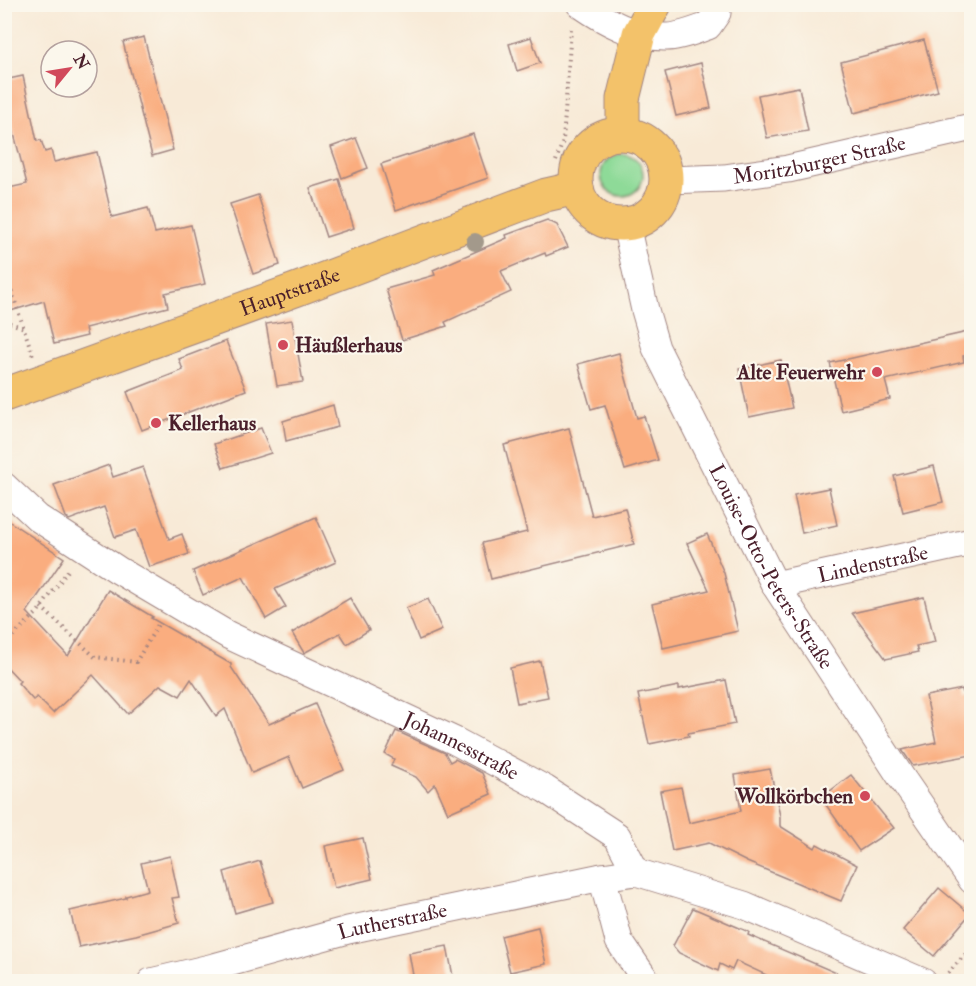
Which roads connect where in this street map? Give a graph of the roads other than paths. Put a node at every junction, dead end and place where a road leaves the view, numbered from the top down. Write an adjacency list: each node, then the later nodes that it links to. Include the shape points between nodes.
1 (656, 4): 4 (main road)
2 (714, 4): 4 (street, via 717,13 708,26 669,38)
3 (576, 16): 4 (street, via 603,20)
4 (639, 34): 6 (main road, via 623,99)
5 (972, 126): 7 (street, Moritzburger Straße, via 788,169 724,178)
6 (623, 134): 7 (main road, via 637,136 659,153); 8 (main road, via 610,135 587,150)
7 (667, 180): 9 (main road, via 655,210 639,222)
8 (561, 191): 9 (main road, via 581,201 600,220); 10 (main road, Hauptstraße)
9 (626, 225): 13 (street, Louise-Otto-Peters-Straße, via 656,348)
10 (4, 395)
11 (4, 486): 14 (street, Johannesstraße, via 38,518 228,635 455,741 545,789 617,836)
12 (972, 542): 13 (street, Lindenstraße)
13 (775, 585): 16 (street, Louise-Otto-Peters-Straße)
14 (636, 872): 15 (street, Lutherstraße); 19 (street, via 744,904)
15 (602, 877): 17 (street, Lutherstraße, via 348,930); 18 (street, via 619,941)
16 (972, 880)
17 (152, 981)
18 (647, 981)
19 (923, 981)

